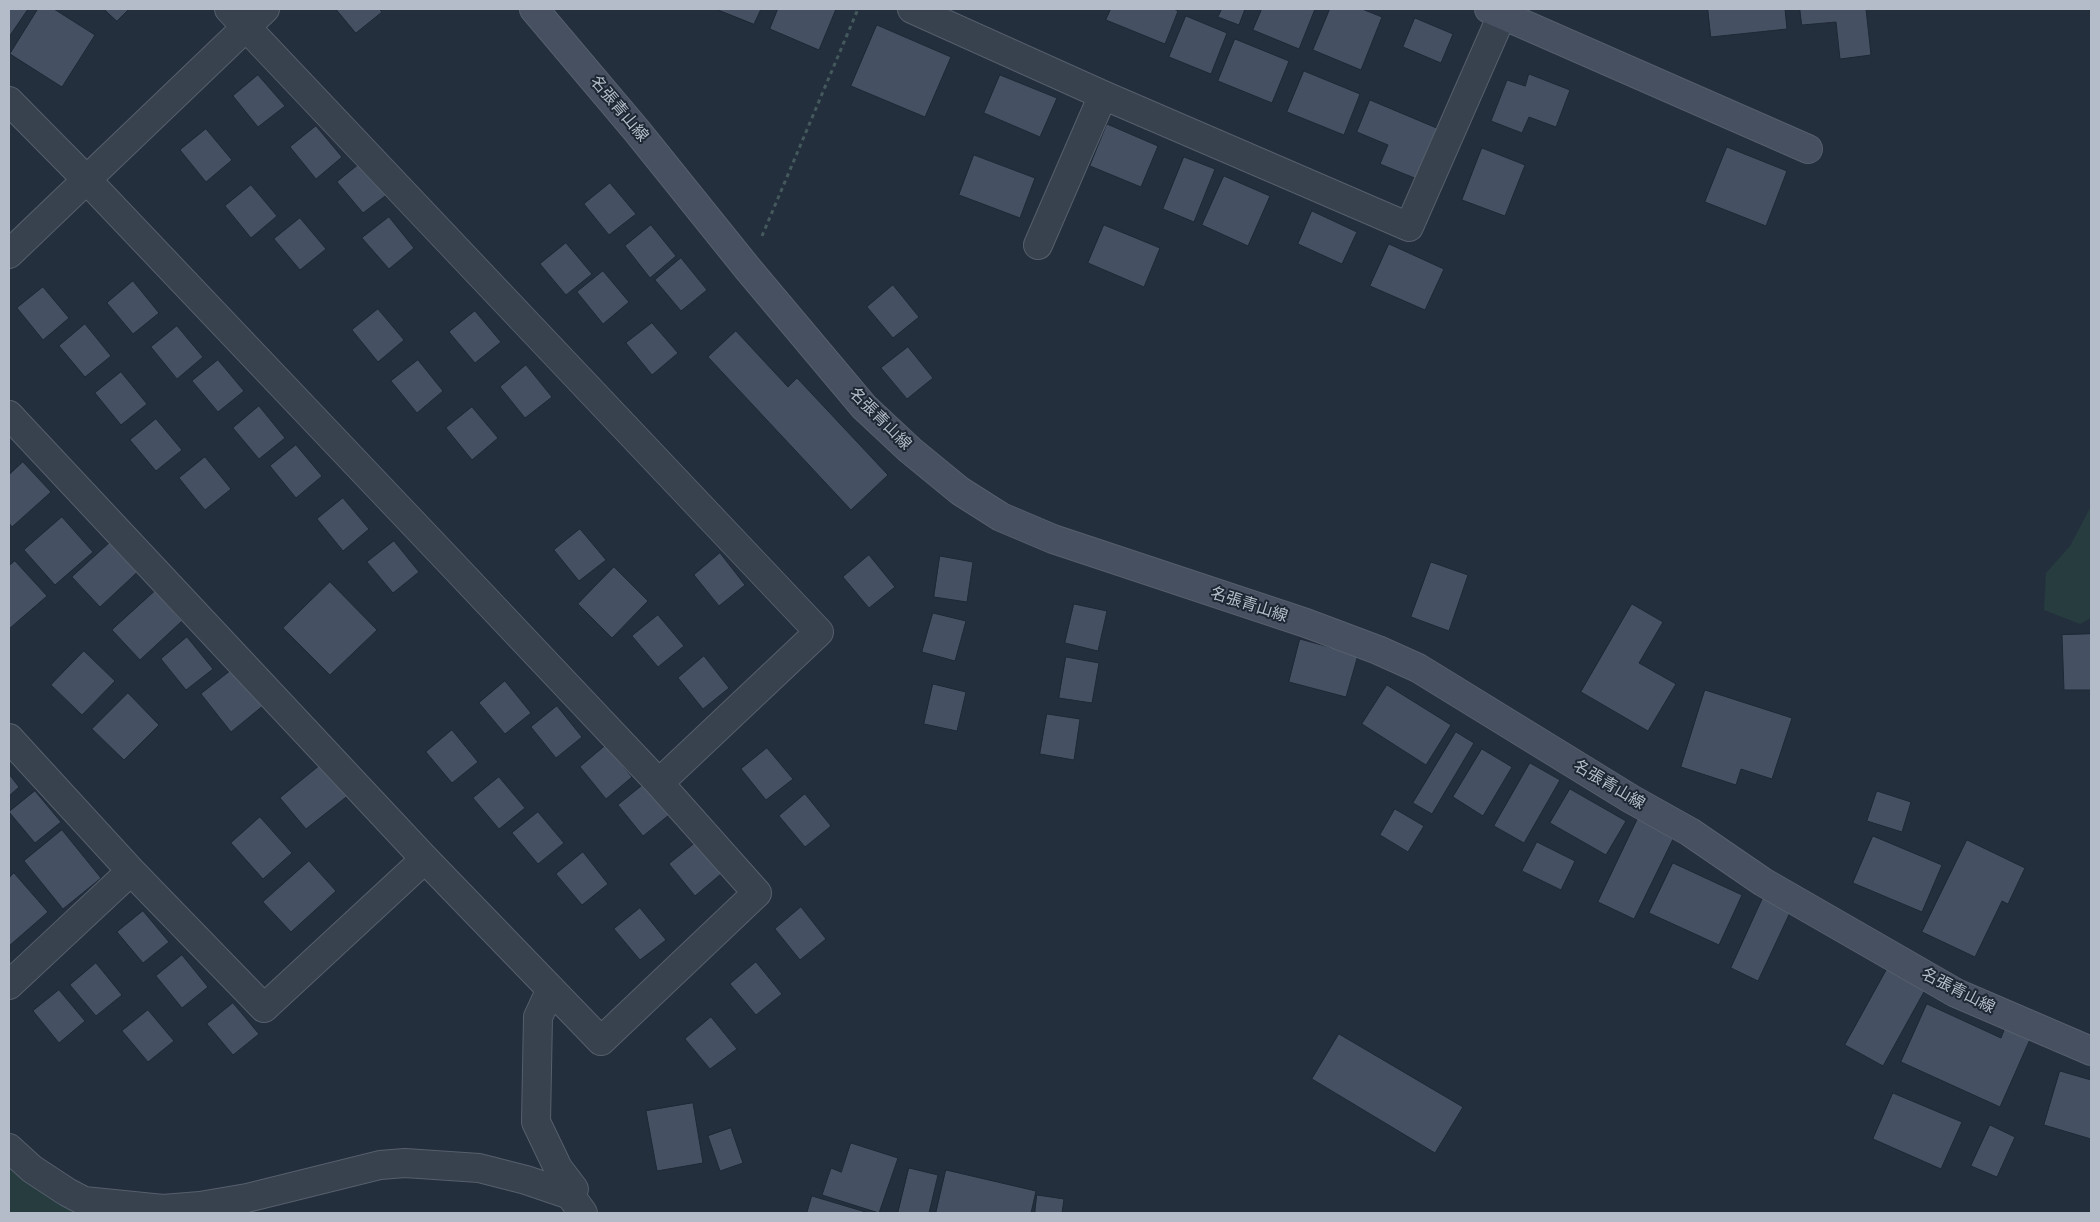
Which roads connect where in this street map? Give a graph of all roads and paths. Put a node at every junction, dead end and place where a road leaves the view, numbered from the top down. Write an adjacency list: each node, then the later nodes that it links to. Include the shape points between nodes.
1 (534, 9): 12 (main road, 名張青山線)
2 (858, 9): 12 (path)
3 (912, 9): 6 (street)
4 (1495, 12): 6 (street, via 1409,227); 8 (main road)
5 (247, 15): 9 (street); 15 (street, via 819,632)
6 (1102, 95): 10 (street)
7 (9, 101): 9 (street)
8 (1808, 149)
9 (87, 180): 11 (street); 15 (street)
10 (1038, 244)
11 (9, 254)
12 (748, 269): 20 (main road, 名張青山線, via 864,407 960,491 1001,517 1053,540 1306,623 1418,668 1690,832 1763,882 1956,993)
13 (9, 415): 16 (street)
14 (9, 738): 17 (street)
15 (658, 783): 19 (street, via 757,893 601,1041)
16 (425, 859): 17 (street, via 264,1008); 19 (street)
17 (131, 871): 18 (street)
18 (9, 985)
19 (551, 989): 22 (street, via 538,1017 536,1122 558,1168 574,1188)
20 (2091, 1051)
21 (9, 1148): 22 (street, via 32,1169 84,1201 163,1209 248,1198 380,1165 406,1163 479,1168 526,1180)
22 (577, 1204)

